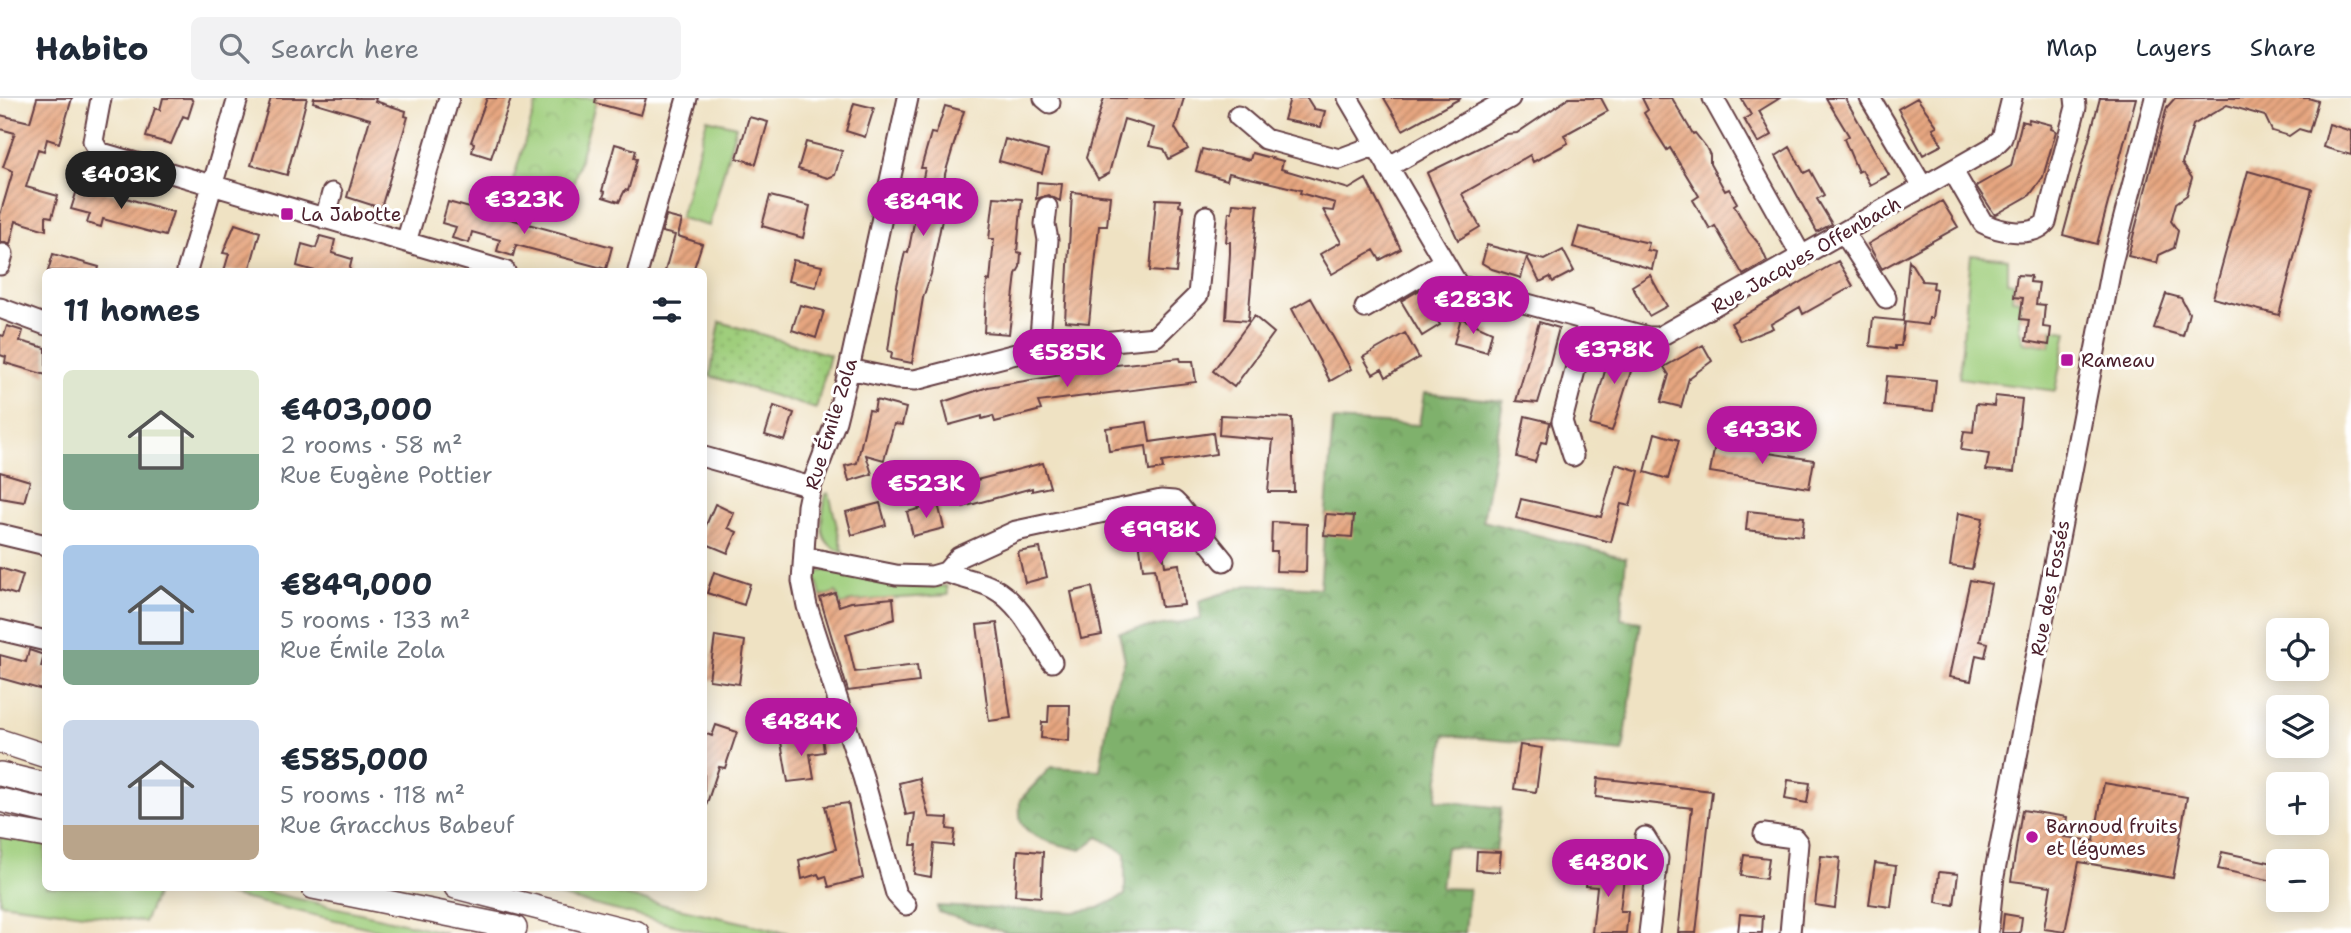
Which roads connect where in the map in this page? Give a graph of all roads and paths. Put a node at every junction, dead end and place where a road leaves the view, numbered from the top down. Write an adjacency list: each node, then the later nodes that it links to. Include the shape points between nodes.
1 (100, 98): 17 (street, via 93,141 99,152)
2 (238, 98): 17 (street)
3 (449, 98): 24 (street)
4 (687, 98): 29 (street)
5 (908, 98): 36 (street, Rue Émile Zola)
6 (1348, 98): 14 (street)
7 (1510, 98): 15 (street)
8 (1713, 98): 25 (street)
9 (1870, 98): 18 (street)
10 (2012, 98): 16 (street, Rue Jacques Offenbach, via 1998,143)
11 (2075, 98): 16 (street, via 2041,229 2031,232 1983,223)
12 (2155, 98): 66 (street, Rue des Fossés, via 2116,244 1994,876)
13 (1238, 116): 14 (street, via 1265,139 1339,159)
14 (1374, 146): 15 (street)
15 (1388, 167): 26 (street)
16 (1953, 170): 18 (street, Rue Jacques Offenbach)
17 (213, 186): 22 (street); 27 (street)
18 (1923, 187): 23 (street, Rue Jacques Offenbach)
19 (332, 193): 22 (street)
20 (1047, 207): 35 (street)
21 (1206, 216): 35 (street, via 1198,295 1155,337)
22 (325, 219): 24 (street)
23 (1844, 233): 25 (street, Rue Jacques Offenbach); 30 (street)
24 (406, 243): 28 (street)
25 (1802, 257): 33 (street, Rue Jacques Offenbach, via 1659,337)
26 (1444, 262): 32 (street); 33 (street, via 1458,285)
27 (188, 268)
28 (494, 268)
29 (639, 268)
30 (1886, 298)
31 (0, 308): 34 (street)
32 (1365, 308)
33 (1588, 320): 37 (street, via 1562,421)
34 (42, 324)
35 (1038, 348): 36 (street, via 915,380)
36 (849, 369): 39 (street, Rue Émile Zola, via 836,421)
37 (1573, 456)
38 (707, 458): 39 (street)
39 (811, 487): 42 (street, Rue Émile Zola)
40 (0, 534): 41 (street)
41 (42, 544)
42 (805, 557): 44 (street, via 918,578); 61 (street, Rue Émile Zola, via 802,581 807,606 896,894)
43 (1224, 561): 44 (street, via 1174,501 1161,500 1016,531 959,557)
44 (946, 572): 47 (street, via 978,581 1007,597)
45 (0, 630): 46 (street)
46 (42, 640)
47 (1052, 662)
48 (0, 741): 49 (main road)
49 (42, 755)
50 (0, 774): 51 (main road)
51 (42, 784)
52 (0, 800): 53 (main road)
53 (42, 810)
54 (0, 828): 56 (main road)
55 (1764, 834): 65 (street, via 1794,838 1798,843)
56 (42, 835)
57 (1645, 836): 64 (street, via 1658,858)
58 (332, 891): 62 (main road)
59 (366, 891): 62 (main road)
60 (472, 891): 63 (main road)
61 (906, 905)
62 (525, 931)
63 (637, 933)
64 (1649, 933)
65 (1790, 933)
66 (1988, 933)

